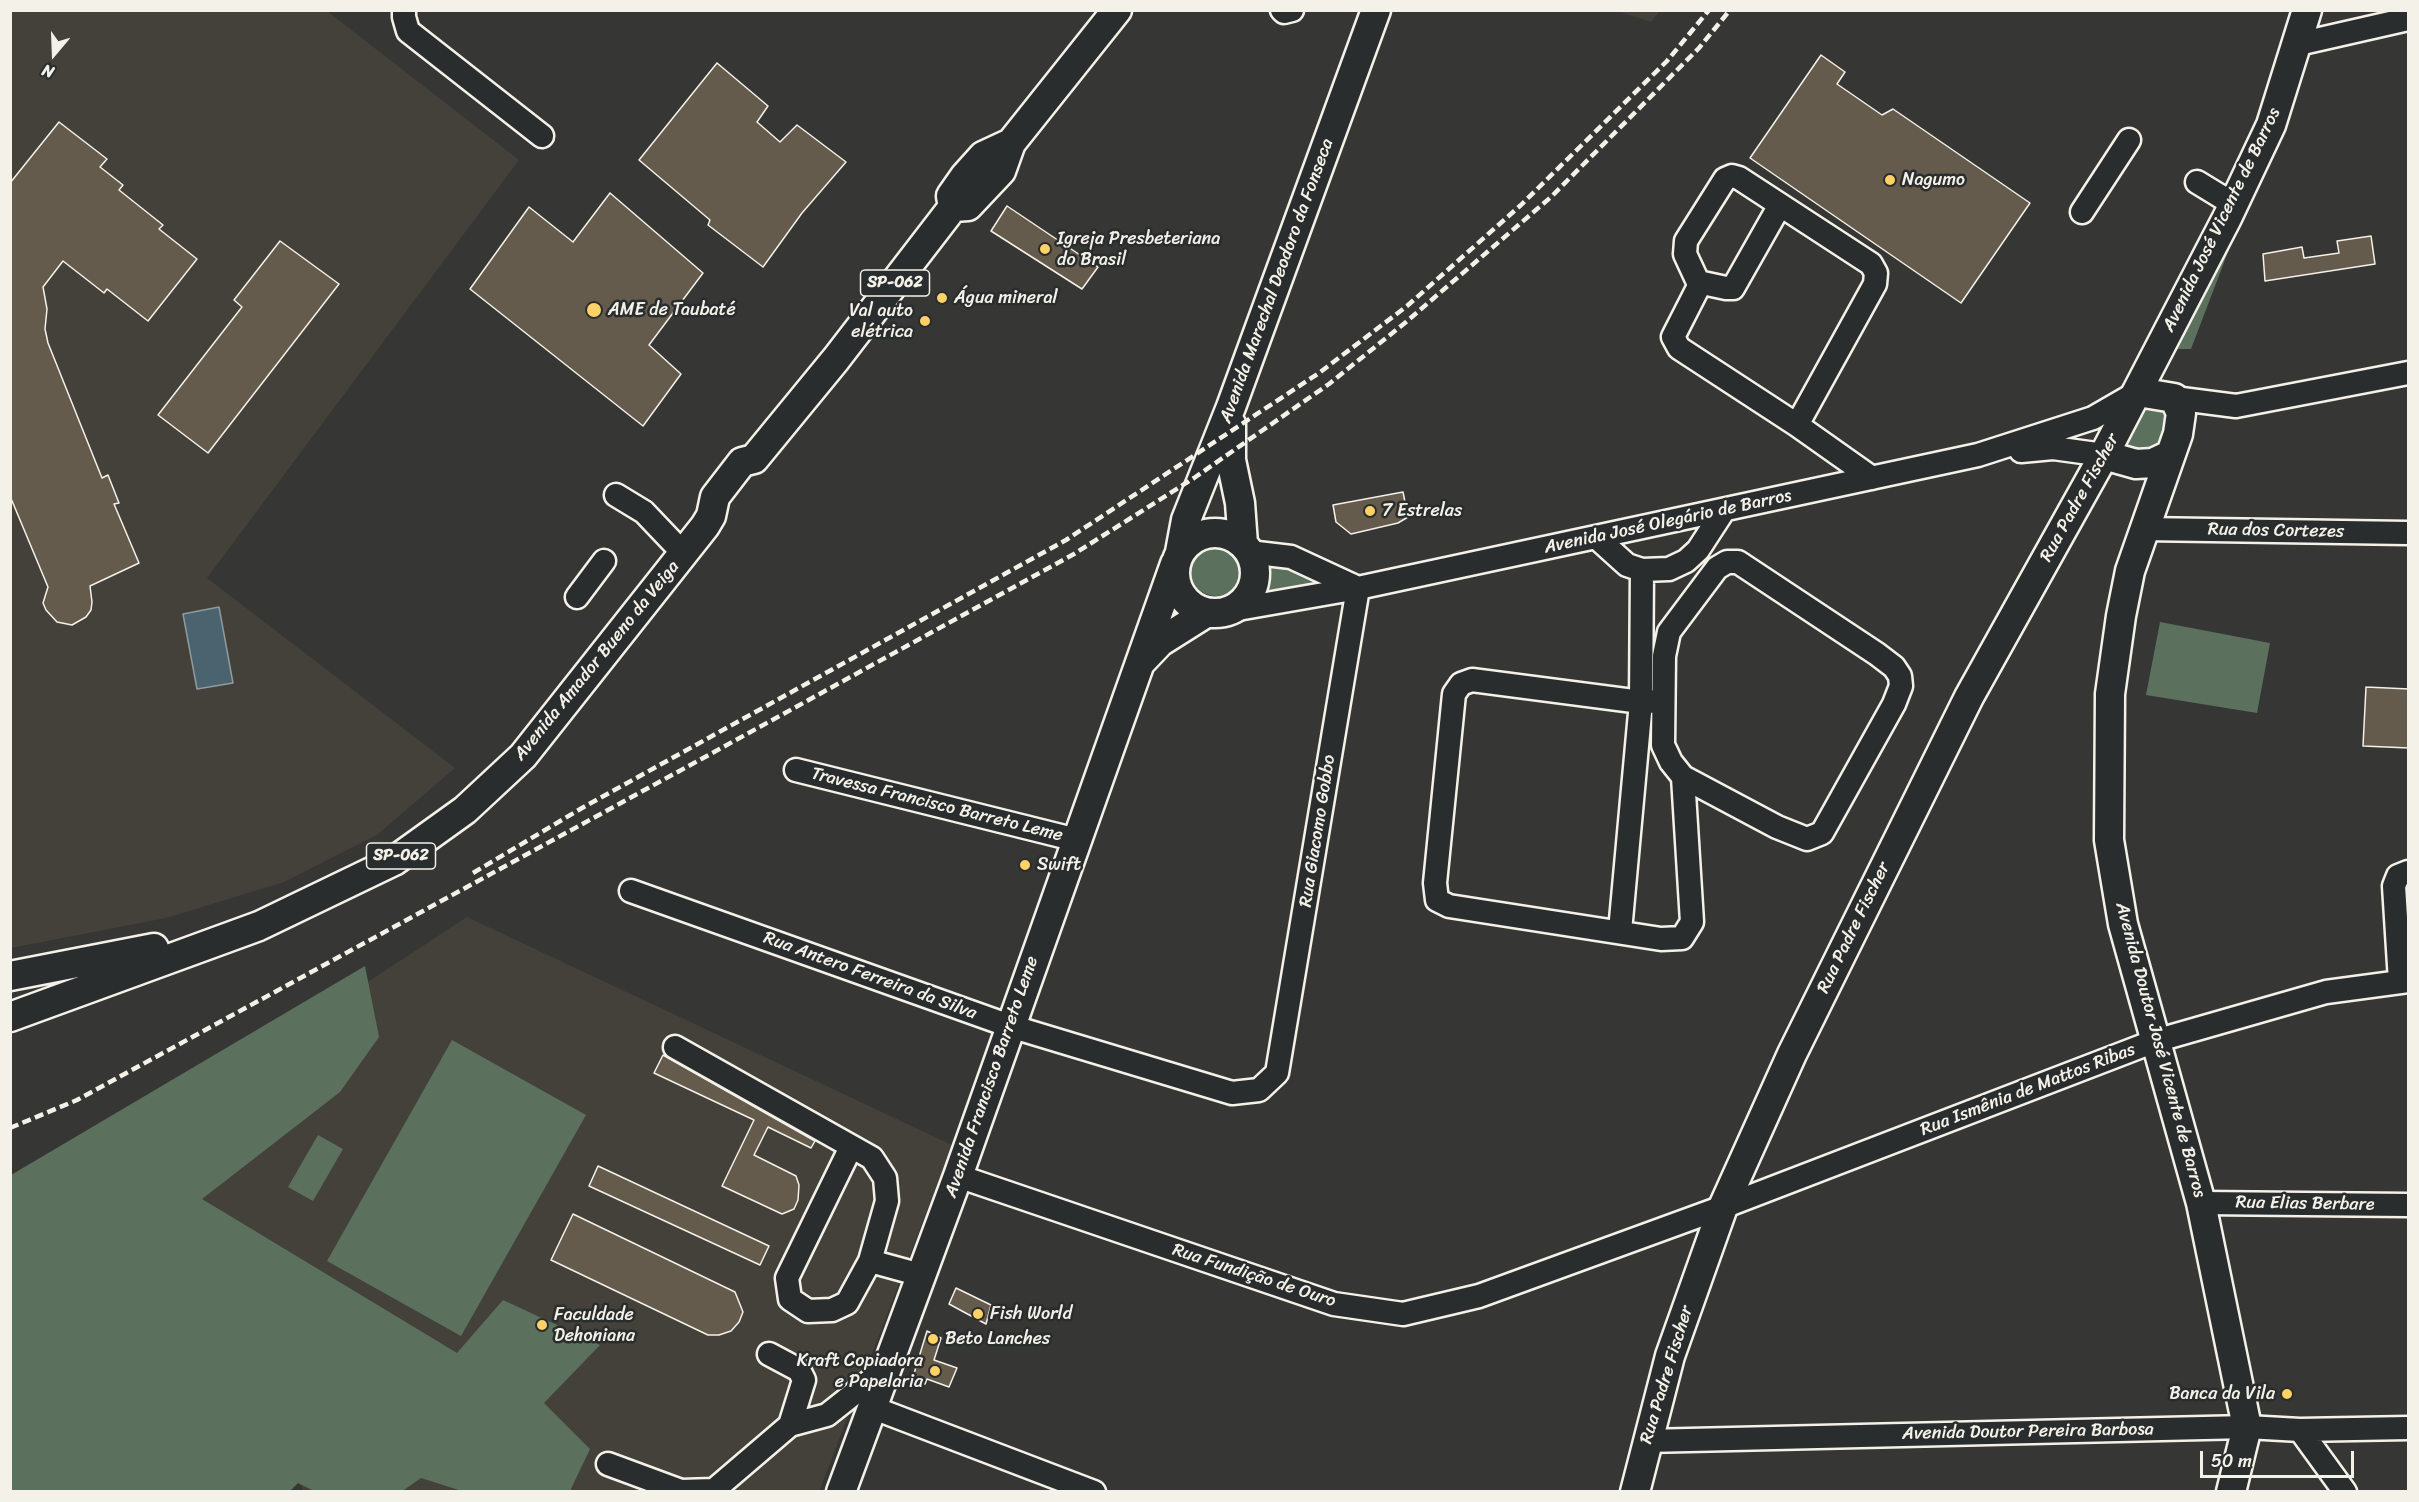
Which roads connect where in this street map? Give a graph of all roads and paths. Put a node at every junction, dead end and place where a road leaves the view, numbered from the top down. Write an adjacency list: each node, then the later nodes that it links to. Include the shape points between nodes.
1 (404, 10): 9 (street, via 408,31)
2 (1118, 10): 31 (main road, Avenida Amador Bueno da Veiga / SP-062, via 1011,143 1001,171 969,207 953,207 754,459 755,472 727,510 711,516)
3 (1282, 10): 4 (street)
4 (1292, 10)
5 (1376, 10): 19 (main road, Avenida Marechal Deodoro da Fonseca)
6 (2307, 10): 8 (main road, Avenida José Vicente de Barros)
7 (2409, 19): 8 (street)
8 (2298, 44): 12 (main road, Avenida José Vicente de Barros, via 2271,125)
9 (542, 136)
10 (2129, 140): 14 (street)
11 (2197, 182): 12 (street)
12 (2233, 204): 17 (main road, Avenida José Vicente de Barros)
13 (1780, 205): 15 (street, via 1733,288); 15 (street, via 1739,177 1725,179 1686,241 1685,254); 20 (street, via 1871,264 1876,273 1875,285)
14 (2082, 212)
15 (1698, 282): 20 (street, via 1672,337 1679,348)
16 (2409, 373): 18 (street, via 2236,406)
17 (2138, 392): 18 (main road); 21 (street, Avenida José Olegário de Barros, via 2093,418); 22 (main road, Rua Padre Fischer)
18 (2174, 398): 23 (main road, Avenida Doutor José Vicente de Barros, via 2181,413)
19 (1232, 406): 30 (main road, via 1231,460); 32 (main road, Avenida Marechal Deodoro da Fonseca, via 1186,520)
20 (1797, 425): 24 (street)
21 (1978, 455): 22 (street, Avenida José Olegário de Barros, via 2053,448); 24 (street, Avenida José Olegário de Barros)
22 (2104, 455): 23 (main road, Avenida José Olegário de Barros, via 2136,464 2153,463); 61 (main road, Rua Padre Fischer, via 1969,698 1792,1054)
23 (2170, 455): 27 (main road, Avenida Doutor José Vicente de Barros)
24 (1872, 478): 26 (street, Avenida José Olegário de Barros)
25 (616, 495): 31 (street, via 644,512)
26 (1724, 510): 29 (street, Avenida José Olegário de Barros); 34 (street, via 1698,550)
27 (2143, 529): 28 (street, Rua dos Cortezes); 54 (main road, Avenida Doutor José Vicente de Barros, via 2121,616 2110,694 2109,840 2123,924)
28 (2409, 533)
29 (1596, 537): 35 (street, via 1627,565); 36 (street, Avenida José Olegário de Barros)
30 (1246, 548): 32 (main road, via 1233,537 1209,533 1187,543); 36 (street, via 1291,557); 39 (main road, via 1255,567 1250,592 1242,603)
31 (683, 553): 48 (main road, Avenida Amador Bueno da Veiga / SP-062, via 523,756 465,810 394,861)
32 (1177, 558): 39 (main road, via 1174,576 1181,594 1194,608); 40 (main road, Avenida Francisco Barreto Leme)
33 (604, 561): 37 (street)
34 (1686, 561): 35 (street, via 1669,569); 38 (street)
35 (1642, 570): 41 (street)
36 (1358, 588): 39 (street, Avenida José Olegário de Barros); 56 (street, Rua Giacomo Gobbo)
37 (578, 597)
38 (1690, 605): 41 (street, via 1669,632); 43 (street, via 1717,568 1726,562 1738,562 1894,667 1901,686 1822,833 1807,839 1797,835)
39 (1219, 611): 40 (main road, Avenida Francisco Barreto Leme, via 1160,642)
40 (1141, 662): 44 (main road, Avenida Francisco Barreto Leme)
41 (1652, 702): 43 (street, via 1663,745); 49 (street); 49 (street, via 1472,680 1461,684 1454,693 1435,883 1437,900 1449,906)
42 (796, 770): 44 (street, Travessa Francisco Barreto Leme)
43 (1683, 777): 49 (street, via 1692,922 1682,938 1661,939)
44 (1077, 840): 53 (main road, Avenida Francisco Barreto Leme)
45 (2409, 872): 47 (street, via 2398,876 2394,886)
46 (631, 891): 53 (street, Rua Antero Ferreira da Silva)
47 (2402, 921): 51 (street)
48 (259, 926): 50 (main road, Avenida Amador Bueno da Veiga / SP-062); 52 (main road, Avenida Amador Bueno da Veiga / SP-062)
49 (1620, 931)
50 (10, 976)
51 (2404, 981): 54 (street, Rua Ismênia de Mattos Ribas, via 2326,992)
52 (10, 1017)
53 (1010, 1026): 56 (street, Rua Antero Ferreira da Silva, via 1232,1093 1259,1090); 58 (main road, Avenida Francisco Barreto Leme)
54 (2155, 1041): 59 (main road, Avenida Doutor José Vicente de Barros); 61 (street, Rua Ismênia de Mattos Ribas)
55 (675, 1047): 57 (street)
56 (1277, 1073)
57 (851, 1147): 62 (street, via 872,1158 885,1178 887,1201); 62 (street, via 787,1278 790,1299 808,1311 832,1310 847,1303)
58 (958, 1176): 61 (street, Rua Fundição de Ouro, via 1334,1304 1403,1314 1479,1296); 63 (main road, Avenida Francisco Barreto Leme)
59 (2201, 1203): 60 (street, Rua Elias Berbare); 68 (main road, Avenida Doutor José Vicente de Barros)
60 (2409, 1204)
61 (1723, 1206): 71 (main road, Rua Padre Fischer, via 1670,1356)
62 (870, 1261): 63 (street)
63 (921, 1275): 65 (main road, Avenida Francisco Barreto Leme)
64 (769, 1354): 67 (street, via 799,1370 804,1380)
65 (885, 1369): 66 (main road, Avenida Francisco Barreto Leme); 67 (street, via 827,1414)
66 (871, 1407): 73 (main road, Avenida Francisco Barreto Leme); 74 (street)
67 (790, 1425): 72 (street, via 714,1490 681,1491)
68 (2247, 1427): 70 (street, Avenida Doutor Pereira Barbosa); 71 (street, Avenida Doutor Pereira Barbosa); 76 (main road, Avenida Doutor José Vicente de Barros)
69 (2409, 1428): 70 (street, Avenida Doutor Pereira Barbosa)
70 (2300, 1430): 77 (street)
71 (1646, 1441): 75 (main road, Rua Padre Fischer)
72 (608, 1464)
73 (840, 1491)
74 (1094, 1491)
75 (1635, 1491)
76 (2231, 1491)
77 (2345, 1491)

